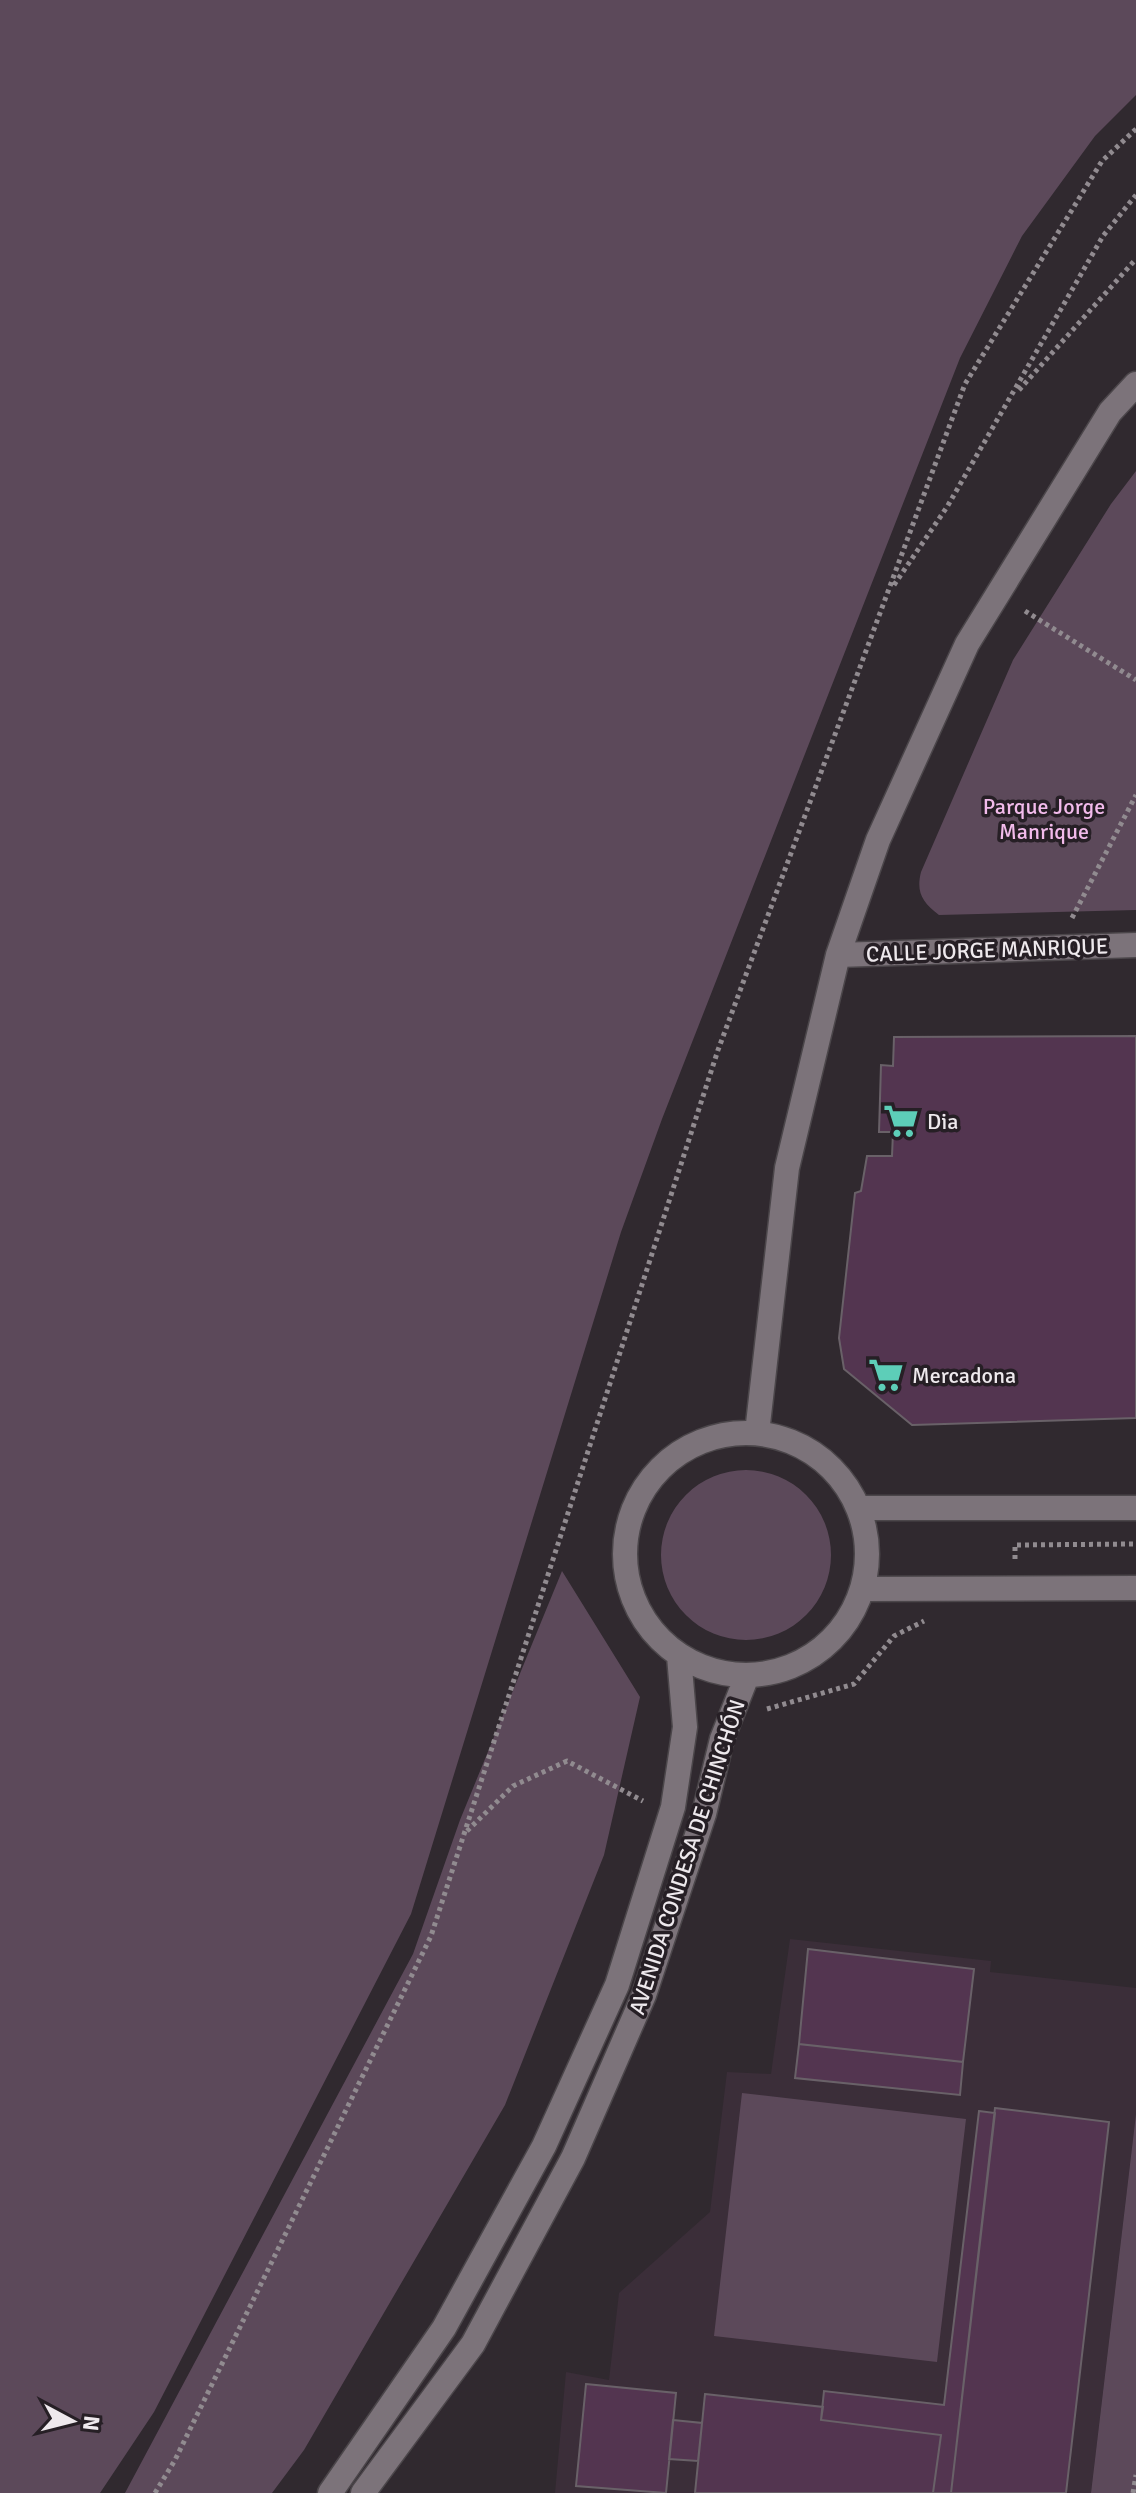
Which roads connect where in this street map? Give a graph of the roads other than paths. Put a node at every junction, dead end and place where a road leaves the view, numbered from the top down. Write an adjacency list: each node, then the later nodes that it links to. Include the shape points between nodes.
1 (1136, 384): 3 (street, via 1110,412 967,644 878,840)
2 (1136, 945): 3 (street, CALLE JORGE MANRIQUE)
3 (838, 955): 4 (street, via 787,1168)
4 (757, 1433): 5 (street, via 790,1441 818,1457 842,1480); 9 (street, via 722,1435 688,1447 646,1488 627,1531 626,1567 634,1602 653,1632)
5 (858, 1508): 6 (street); 8 (street, via 867,1548)
6 (1136, 1508)
7 (1136, 1588): 8 (street)
8 (862, 1589): 10 (street, via 850,1617 806,1660 778,1672)
9 (679, 1656): 10 (street, via 700,1667); 11 (street, AVENIDA CONDESA DE CHINCHÓN, via 685,1727 673,1807 617,1985 544,2146 444,2328)
10 (747, 1676): 12 (street, AVENIDA CONDESA DE CHINCHÓN, via 722,1739 704,1814 644,1995 573,2158 473,2344)
11 (330, 2493)
12 (363, 2493)

